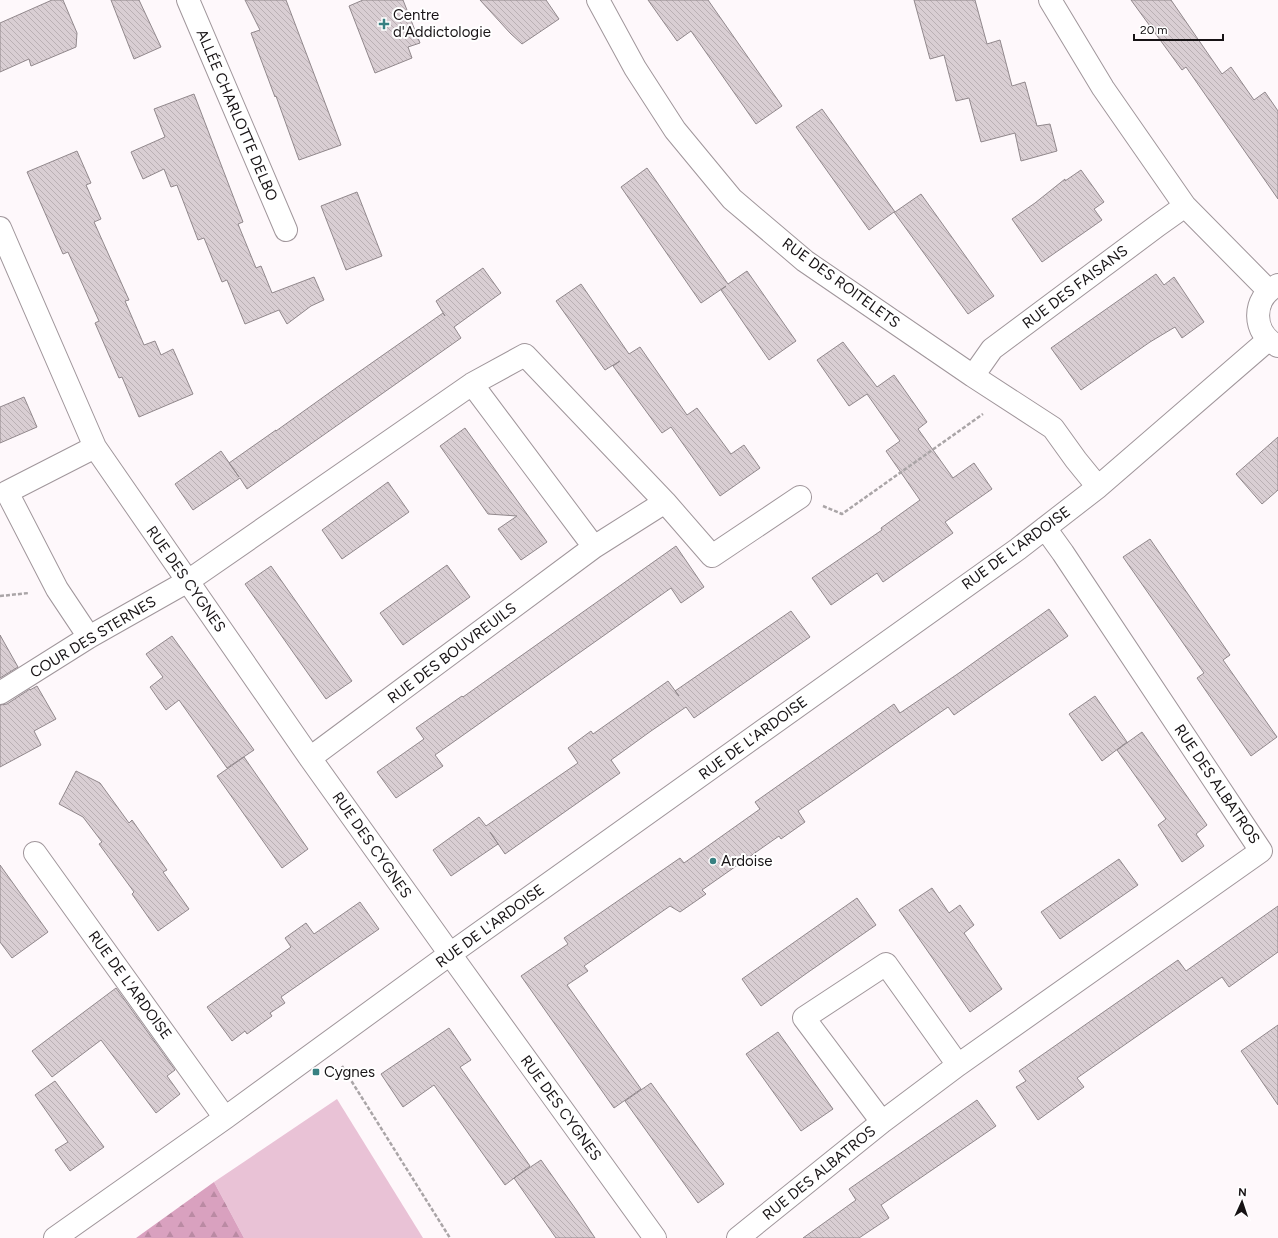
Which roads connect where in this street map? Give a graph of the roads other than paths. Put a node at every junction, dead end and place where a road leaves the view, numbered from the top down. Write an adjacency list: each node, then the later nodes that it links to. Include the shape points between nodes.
1 (188, 0): 6 (street, ALLÉE CHARLOTTE DELBO)
2 (598, 0): 9 (street, RUE DES ROITELETS, via 635,68 676,130 732,199 805,261)
3 (1050, 0): 4 (street, via 1103,88)
4 (1185, 206): 7 (street); 9 (street, RUE DES FAISANS, via 992,349)
5 (0, 228): 11 (street, RUE DES CYGNES)
6 (286, 230)
7 (1274, 288): 8 (street, via 1260,304 1258,319 1263,334)
8 (1273, 343): 12 (street, RUE DE L'ARDOISE)
9 (973, 376): 12 (street, RUE DES ROITELETS, via 1053,428)
10 (472, 384): 14 (street, via 525,355); 16 (street); 17 (street)
11 (95, 447): 17 (street, RUE DES CYGNES); 18 (street, via 7,492 57,590)
12 (1098, 487): 15 (street, RUE DE L'ARDOISE)
13 (800, 497): 14 (street, via 712,556)
14 (665, 502): 16 (street, RUE DES BOUVREUILS)
15 (1045, 528): 22 (street, RUE DE L'ARDOISE); 23 (street, RUE DES ALBATROS, via 1261,851)
16 (594, 547): 20 (street, RUE DES BOUVREUILS)
17 (188, 581): 18 (street, COUR DES STERNES); 20 (street, RUE DES CYGNES)
18 (89, 637): 19 (street, COUR DES STERNES)
19 (0, 693)
20 (310, 758): 22 (street, RUE DES CYGNES)
21 (35, 853): 24 (street, RUE DE L'ARDOISE)
22 (450, 954): 24 (street, RUE DE L'ARDOISE); 27 (street, RUE DES CYGNES)
23 (958, 1065): 25 (street, RUE DES ALBATROS); 25 (street, RUE DES ALBATROS, via 886,964 804,1018)
24 (225, 1118): 26 (street, RUE DE L'ARDOISE)
25 (882, 1122): 28 (street, RUE DES ALBATROS)
26 (55, 1238)
27 (655, 1238)
28 (738, 1238)

